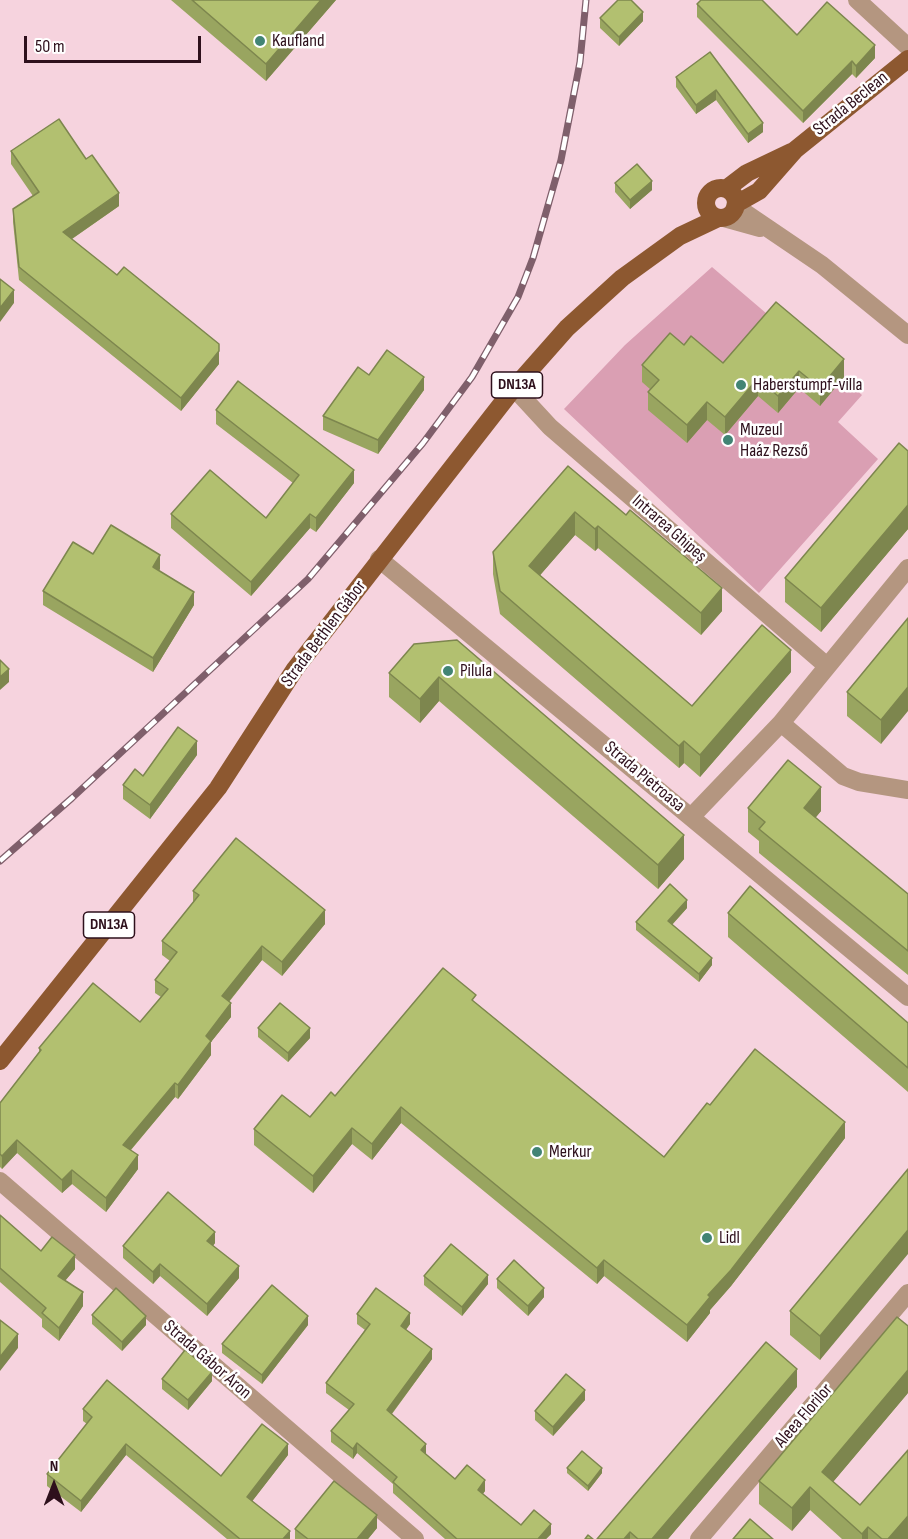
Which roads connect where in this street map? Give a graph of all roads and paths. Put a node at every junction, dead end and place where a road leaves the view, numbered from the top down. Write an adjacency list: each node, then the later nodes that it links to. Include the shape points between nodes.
1 (857, 0): 2 (street)
2 (908, 46)
3 (908, 59): 5 (main road, Strada Beclean / DN13A, via 795,150 747,173)
4 (706, 204): 5 (main road, via 710,213); 5 (main road, DN13A, via 712,190); 6 (main road, DN13A)
5 (728, 207): 6 (main road, DN13A); 7 (street, via 822,265)
6 (680, 236): 8 (main road, Strada Bethlen Gábor / DN13A, via 622,278 567,328)
7 (908, 335)
8 (514, 388): 9 (main road, Strada Bethlen Gábor / DN13A); 11 (street, Intrarea Ghipeș, via 550,427)
9 (379, 559): 14 (street, Strada Pietroasa); 16 (main road, Strada Bethlen Gábor / DN13A, via 295,669 218,788)
10 (908, 568): 11 (street)
11 (826, 666): 12 (street)
12 (781, 723): 13 (street, via 843,776); 14 (street)
13 (908, 790)
14 (692, 816): 15 (street, Strada Pietroasa)
15 (908, 997)
16 (0, 1061)
17 (0, 1181): 19 (street, Strada Gábor Áron)
18 (908, 1293): 20 (street, Aleea Florilor)
19 (415, 1539)
20 (699, 1539)

